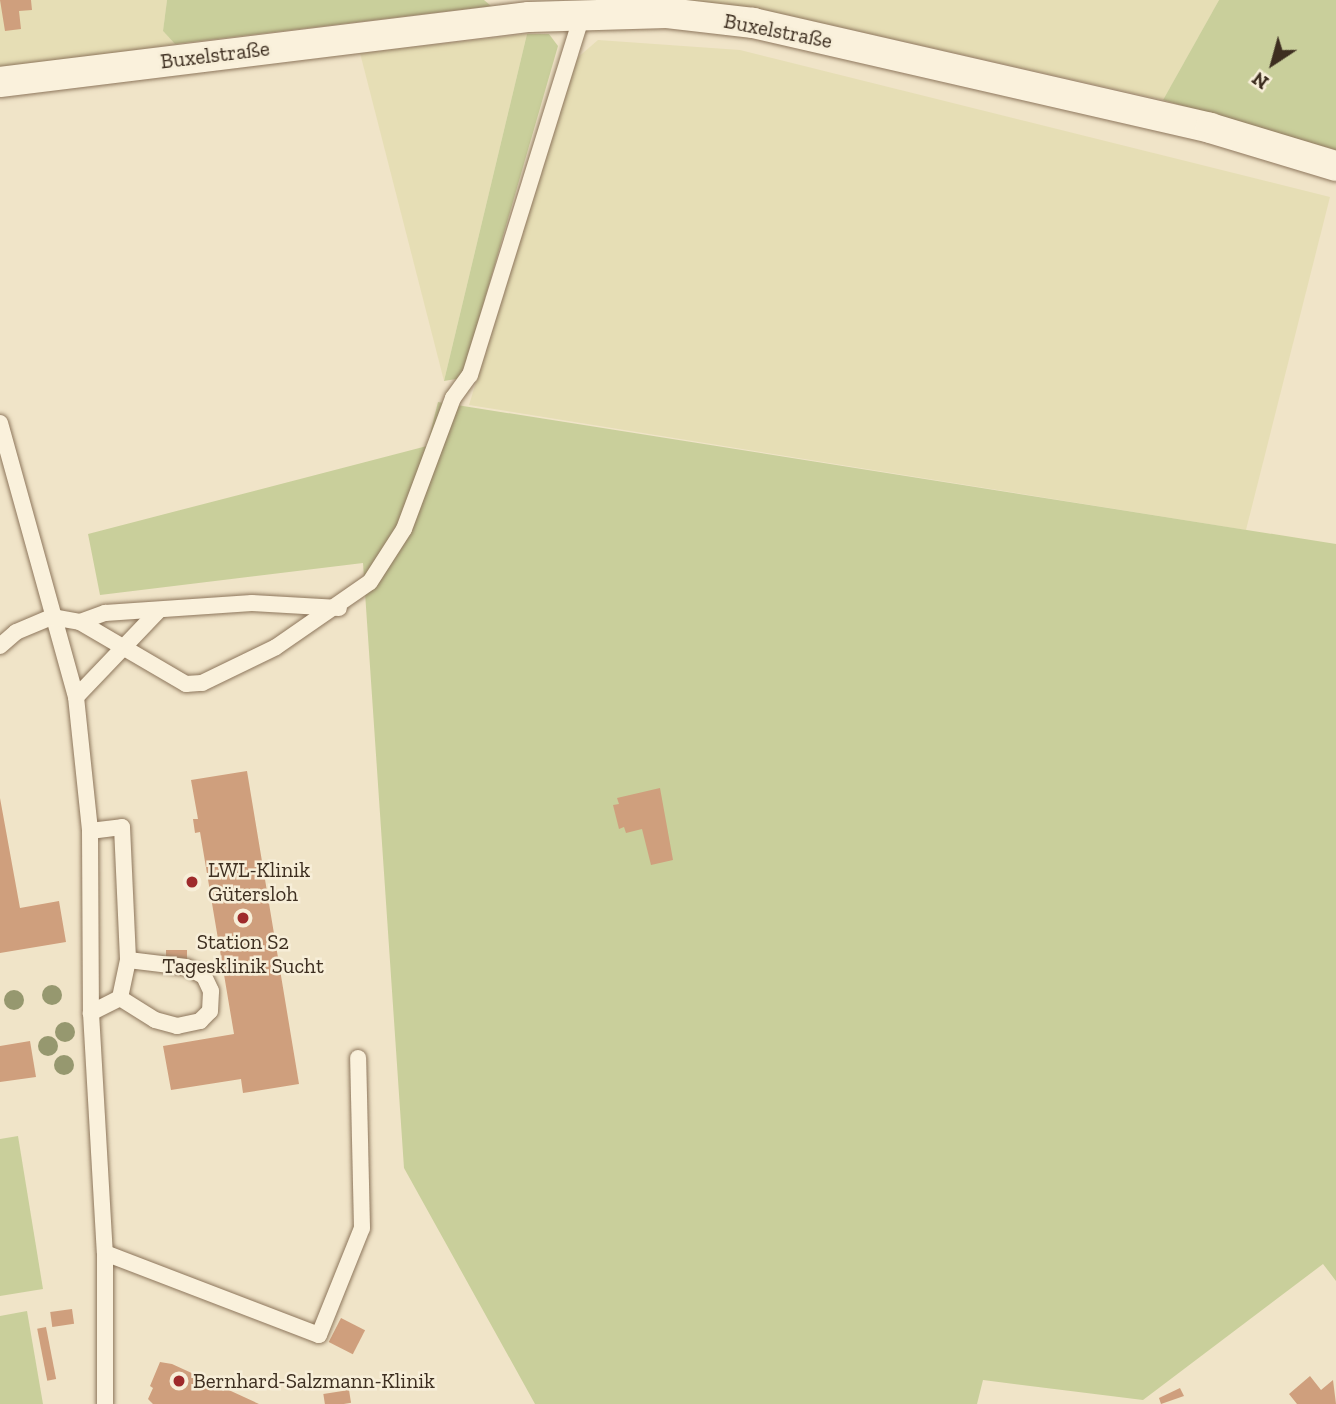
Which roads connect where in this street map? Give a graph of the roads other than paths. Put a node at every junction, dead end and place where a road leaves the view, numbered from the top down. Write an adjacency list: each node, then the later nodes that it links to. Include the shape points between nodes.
1 (582, 15): 2 (street, Buxelstraße, via 334,39); 3 (street, Buxelstraße, via 667,13 753,23 1210,128); 5 (lane, via 470,376 453,398 404,529 370,582)
2 (0, 82)
3 (1336, 166)
4 (0, 423): 7 (lane)
5 (338, 608): 6 (lane, via 252,603); 10 (lane, via 276,647 202,683 186,684)
6 (159, 610): 8 (lane, via 105,613); 10 (lane)
7 (52, 617): 8 (lane); 9 (lane, via 16,632); 11 (lane)
8 (80, 622): 10 (lane)
9 (0, 646)
10 (125, 649): 11 (lane)
11 (76, 697): 12 (lane)
12 (90, 831): 13 (lane, via 122,827); 15 (lane)
13 (128, 960): 14 (lane); 14 (lane, via 186,967 204,976 211,991 210,1011 200,1021 177,1026 155,1020)
14 (120, 998): 15 (lane)
15 (91, 1013): 17 (lane)
16 (358, 1058): 17 (lane, via 362,1227 319,1335)
17 (104, 1253): 18 (lane)
18 (106, 1404)

